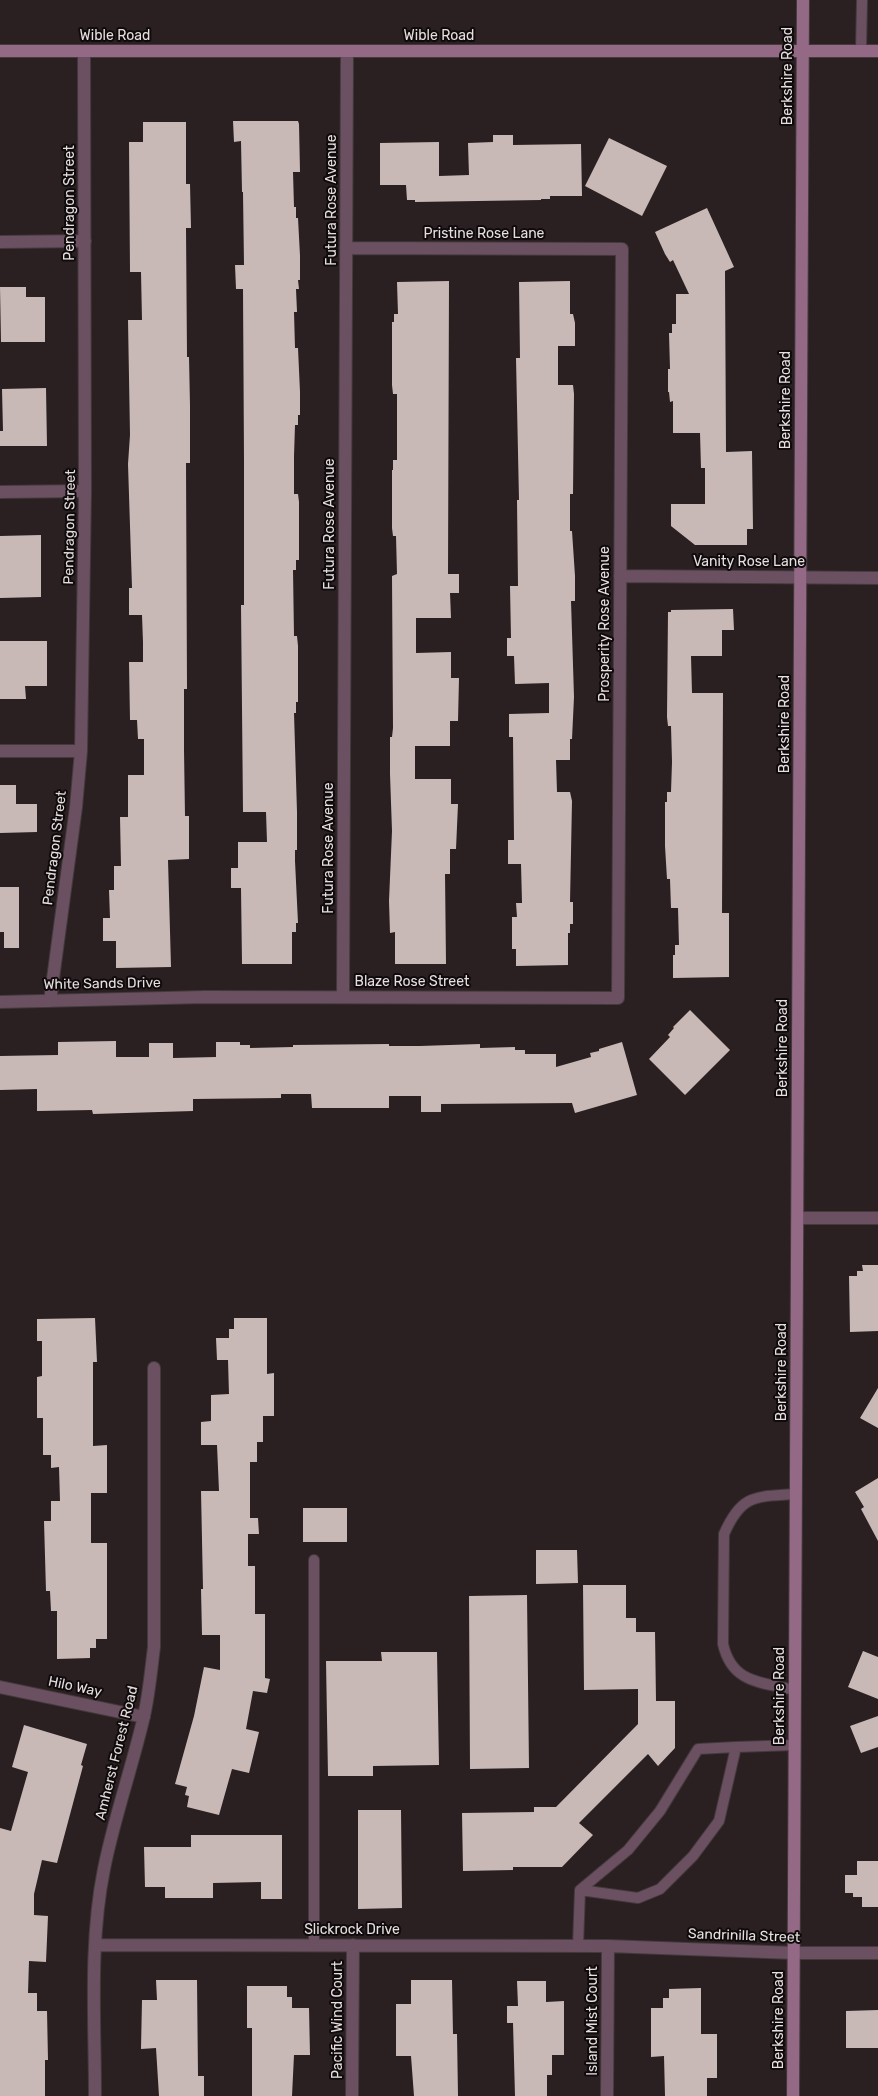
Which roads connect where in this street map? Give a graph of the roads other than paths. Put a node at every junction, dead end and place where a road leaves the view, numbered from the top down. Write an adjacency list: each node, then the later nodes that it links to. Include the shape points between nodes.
1 (803, 0): 6 (street, Berkshire Road)
2 (862, 0): 7 (lane)
3 (0, 51): 4 (street, Wible Road)
4 (84, 51): 5 (street, Wible Road); 9 (street, Pendragon Street)
5 (347, 51): 6 (street, Wible Road); 11 (street, Futura Rose Avenue)
6 (803, 51): 7 (street, Wible Road); 16 (street, Berkshire Road)
7 (861, 51): 8 (street, Wible Road)
8 (878, 51)
9 (85, 241): 10 (street); 13 (street, Pendragon Street)
10 (0, 242)
11 (346, 248): 12 (street, Pristine Rose Lane); 21 (street, Futura Rose Avenue)
12 (622, 249): 15 (street, Prosperity Rose Avenue)
13 (86, 491): 14 (street); 19 (street, Pendragon Street)
14 (0, 492)
15 (620, 576): 16 (street, Vanity Rose Lane); 22 (street, Prosperity Rose Avenue)
16 (800, 577): 17 (street, Vanity Rose Lane); 25 (street, Berkshire Road)
17 (878, 578)
18 (0, 751): 19 (street)
19 (81, 751): 23 (street, Pendragon Street)
20 (205, 997): 21 (street, Blaze Rose Street); 23 (street, White Sands Drive)
21 (343, 997): 22 (street, Blaze Rose Street)
22 (618, 998)
23 (50, 1000): 24 (street, White Sands Drive)
24 (0, 1002)
25 (798, 1218): 26 (street); 28 (street, Berkshire Road)
26 (878, 1218)
27 (154, 1368): 32 (street, Amherst Forest Road, via 154,1647)
28 (796, 1494): 31 (street, Berkshire Road); 31 (lane, via 757,1497 747,1501 731,1519 724,1534 723,1620 725,1652 732,1665 745,1678)
29 (314, 1560): 37 (lane)
30 (0, 1687): 32 (street, Hilo Way)
31 (795, 1690): 33 (street, Berkshire Road)
32 (144, 1717): 36 (street, Amherst Forest Road, via 104,1868 97,1910)
33 (795, 1745): 34 (lane); 41 (street, Berkshire Road)
34 (736, 1747): 35 (lane, via 698,1749 660,1811 628,1850); 35 (lane, via 719,1821 693,1856 660,1888 638,1898)
35 (580, 1890): 39 (lane)
36 (95, 1945): 37 (street, Slickrock Drive); 43 (street, Amherst Forest Road)
37 (314, 1945): 38 (street, Slickrock Drive)
38 (353, 1945): 39 (street, Slickrock Drive); 44 (street, Pacific Wind Court)
39 (578, 1946): 40 (street, Slickrock Drive)
40 (608, 1946): 41 (street, Sandrinilla Street); 45 (street, Island Mist Court)
41 (794, 1953): 42 (street, Sandrinilla Street); 46 (street, Berkshire Road)
42 (878, 1953)
43 (95, 2096)
44 (352, 2096)
45 (607, 2096)
46 (793, 2096)

